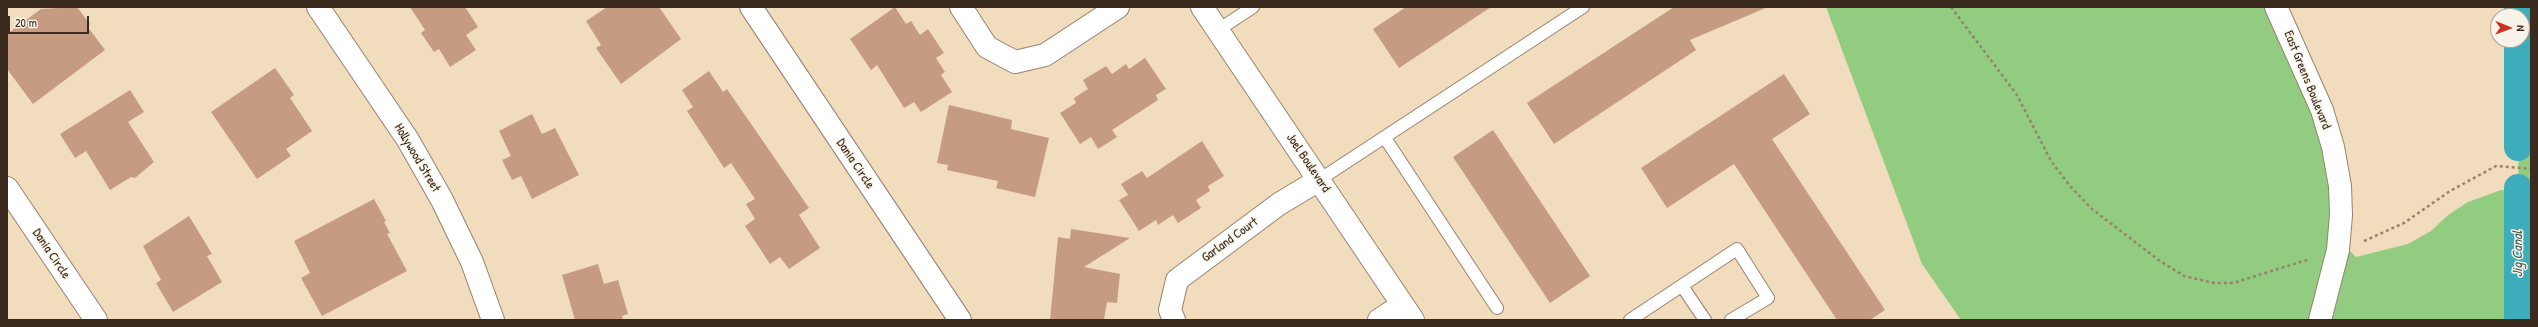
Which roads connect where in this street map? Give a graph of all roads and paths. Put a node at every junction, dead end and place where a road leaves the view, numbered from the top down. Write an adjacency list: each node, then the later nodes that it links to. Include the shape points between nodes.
1 (318, 7): 20 (street, Hollywood Street, via 408,140 442,200 477,274)
2 (751, 7): 21 (street, Dania Circle)
3 (961, 7): 4 (street, via 987,47 1015,62 1046,55)
4 (1118, 7)
5 (1202, 7): 10 (street, Joel Boulevard)
6 (1253, 7): 10 (lane)
7 (1583, 7): 11 (lane)
8 (1951, 7): 15 (path, via 2017,95 2051,161 2070,186 2092,209 2160,261 2184,276 2214,283 2233,283)
9 (2276, 7): 15 (street, East Greens Boulevard, via 2322,110 2333,147 2340,186)
10 (1218, 30): 13 (street, Joel Boulevard)
11 (1385, 138): 13 (lane); 17 (lane)
12 (2531, 169): 15 (path, via 2496,166 2450,191 2404,223)
13 (1319, 180): 18 (street, Joel Boulevard); 22 (street, Garland Court, via 1279,204 1177,280 1170,310)
14 (7, 188): 19 (street, Dania Circle)
15 (2338, 250): 27 (street, East Greens Boulevard)
16 (1682, 286): 24 (lane); 25 (lane); 26 (lane, via 1737,249 1768,298)
17 (1497, 308)
18 (1407, 312): 23 (street)
19 (96, 320)
20 (493, 320)
21 (960, 320)
22 (1174, 320)
23 (1380, 320)
24 (1630, 320)
25 (1705, 320)
26 (1731, 320)
27 (2320, 320)

